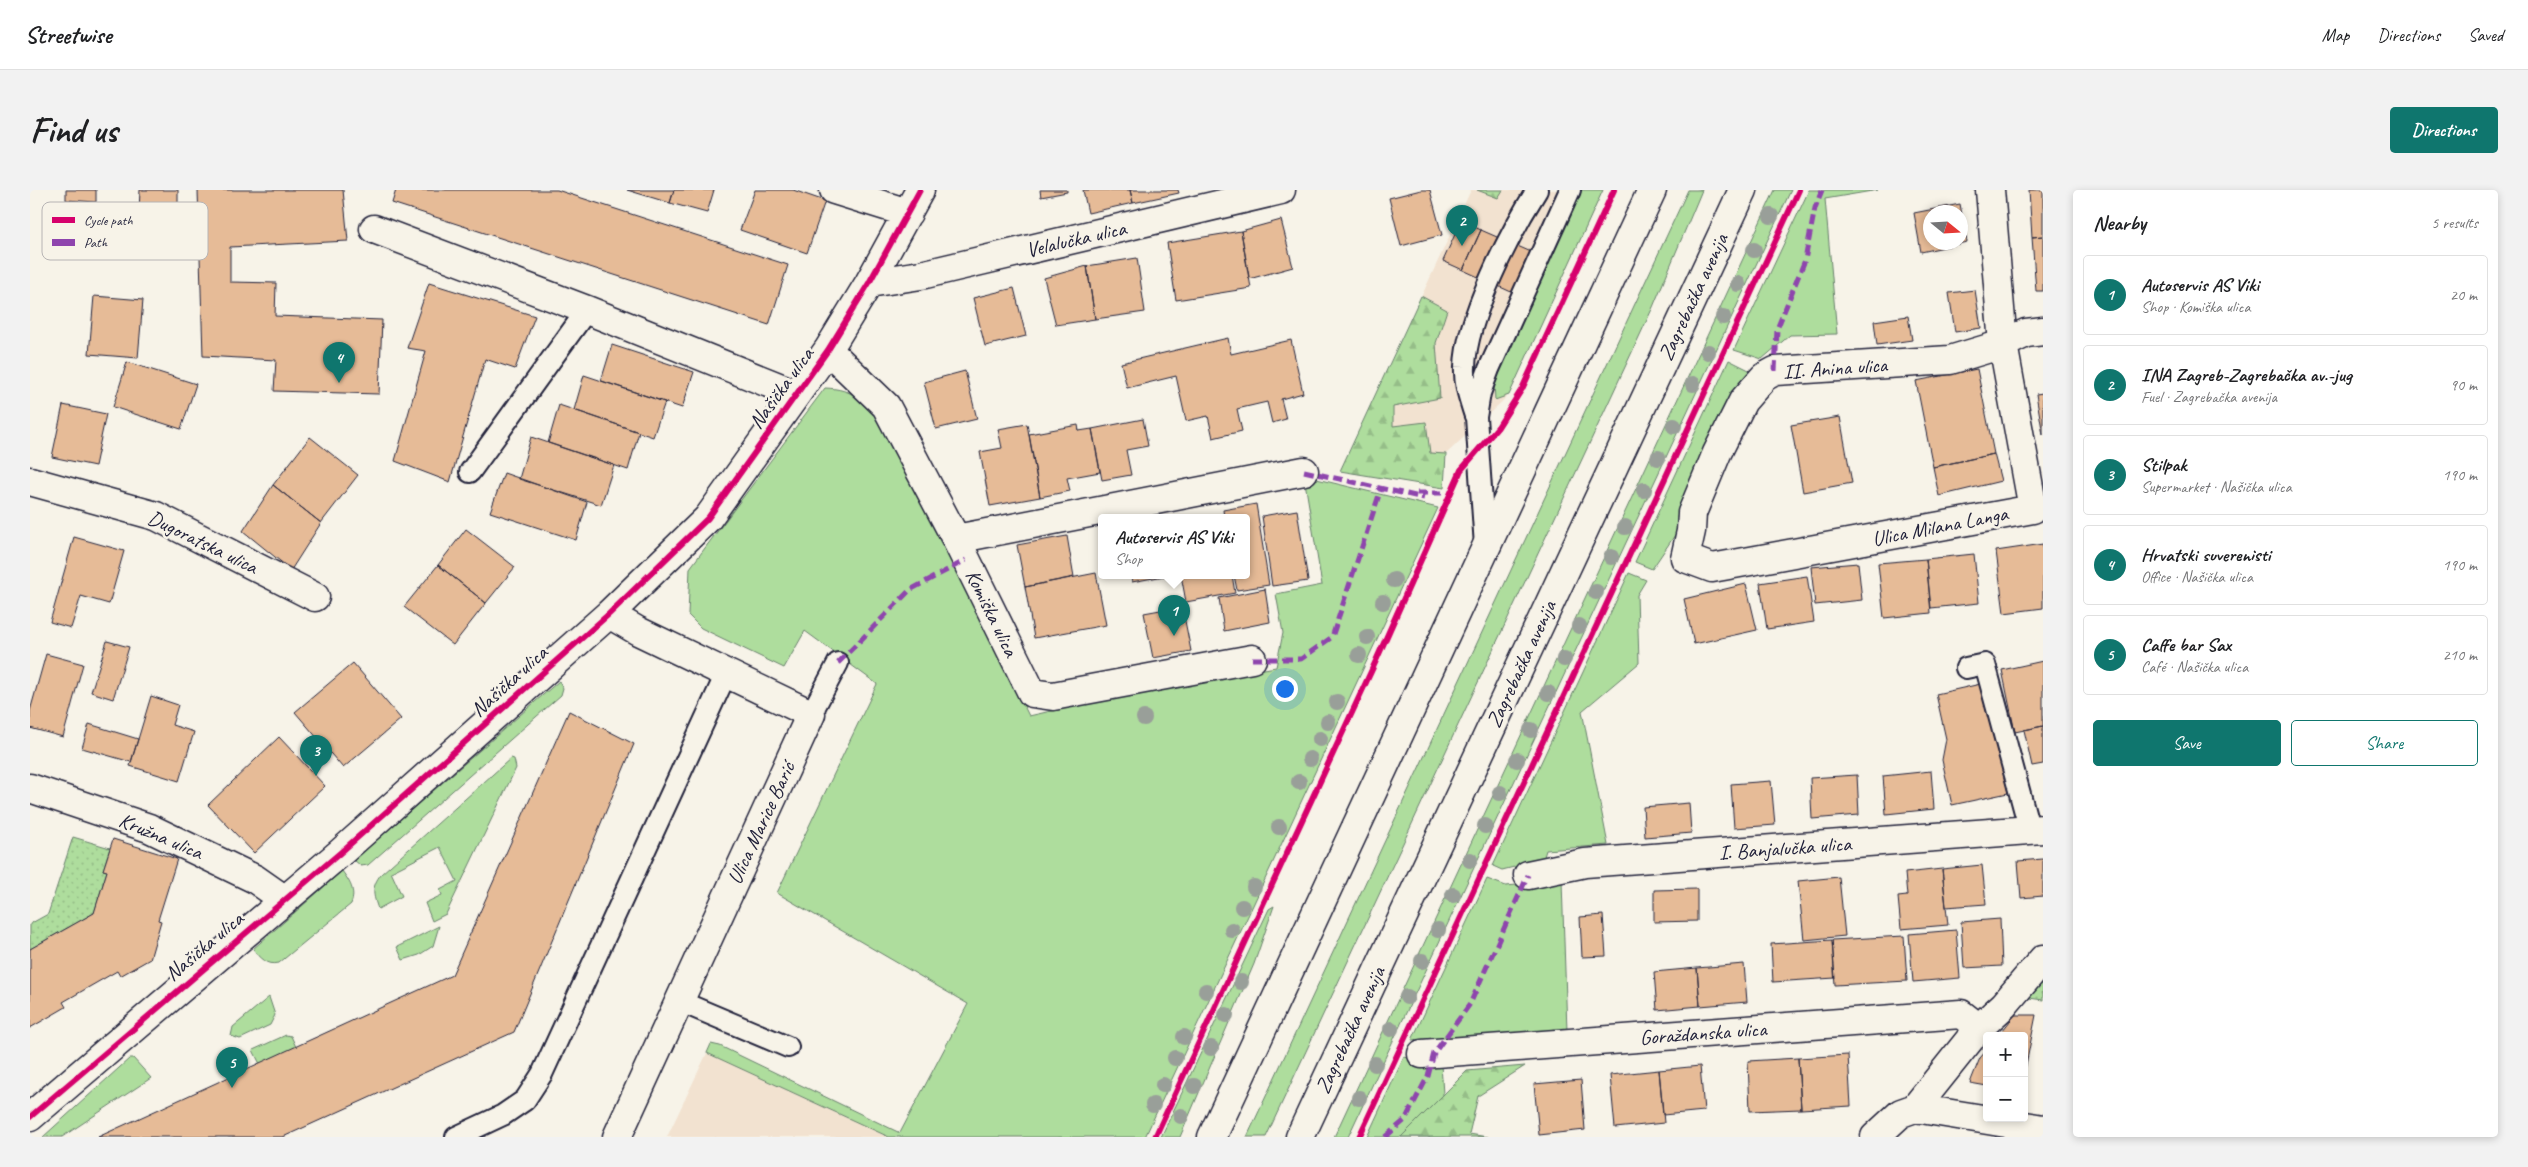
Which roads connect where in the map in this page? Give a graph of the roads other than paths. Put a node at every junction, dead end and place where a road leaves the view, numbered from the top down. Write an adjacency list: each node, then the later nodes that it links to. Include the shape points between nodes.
1 (834, 190): 8 (street)
2 (1281, 190): 10 (street, Velalučka ulica, via 921,275)
3 (1537, 190): 16 (lane, via 1508,242 1470,333 1464,368 1466,388)
4 (1570, 190): 16 (lane, via 1489,368)
5 (1652, 190): 21 (street)
6 (1743, 190): 45 (street, Zagrebačka avenija)
7 (1990, 190): 13 (street)
8 (914, 201): 10 (street, Našička ulica)
9 (374, 228): 11 (street, Našička ulica)
10 (869, 282): 14 (street, Našička ulica)
11 (587, 310): 15 (street, Našička ulica); 18 (lane)
12 (2043, 331): 13 (street, II. Anina ulica, via 2026,333)
13 (2003, 344): 22 (street, II. Anina ulica, via 1950,360 1775,371 1764,377 1743,401 1703,484 1692,513); 22 (street, Ulica Milana Langa, via 2033,509 1712,568)
14 (828, 350): 15 (street, Našička ulica); 20 (street, Komiška ulica, via 886,406)
15 (796, 394): 24 (street, Našička ulica, via 708,518)
16 (1476, 417): 21 (lane)
17 (1304, 471): 20 (street)
18 (470, 472)
19 (30, 481): 23 (street, Dugoratska ulica, via 156,516)
20 (956, 539): 25 (street, Komiška ulica, via 1032,694 1053,696)
21 (1486, 547): 44 (street)
22 (1684, 558)
23 (315, 597)
24 (609, 614): 28 (street); 33 (street, Našička ulica)
25 (1252, 659)
26 (838, 663): 29 (lane)
27 (1966, 668): 31 (lane, via 1985,664)
28 (726, 674): 29 (street); 42 (lane, via 542,1074 525,1100)
29 (811, 714): 35 (street, Ulica Marice Barić)
30 (30, 788): 33 (street, Kružna ulica, via 150,828 254,879)
31 (2036, 830): 32 (street, I. Banjalučka ulica, via 1586,863)
32 (1528, 875)
33 (285, 900): 40 (street, Našička ulica)
34 (2043, 959): 36 (street, via 2004,1005)
35 (679, 1000): 37 (lane); 43 (street, Ulica Marice Barić)
36 (1979, 1028): 38 (street, Goraždanska ulica, via 1961,1014); 39 (street)
37 (788, 1047)
38 (1422, 1054)
39 (1915, 1108): 41 (street); 46 (street, via 1901,1113)
40 (30, 1117)
41 (2043, 1129)
42 (456, 1137)
43 (617, 1137)
44 (1212, 1137)
45 (1300, 1137)
46 (1875, 1137)

